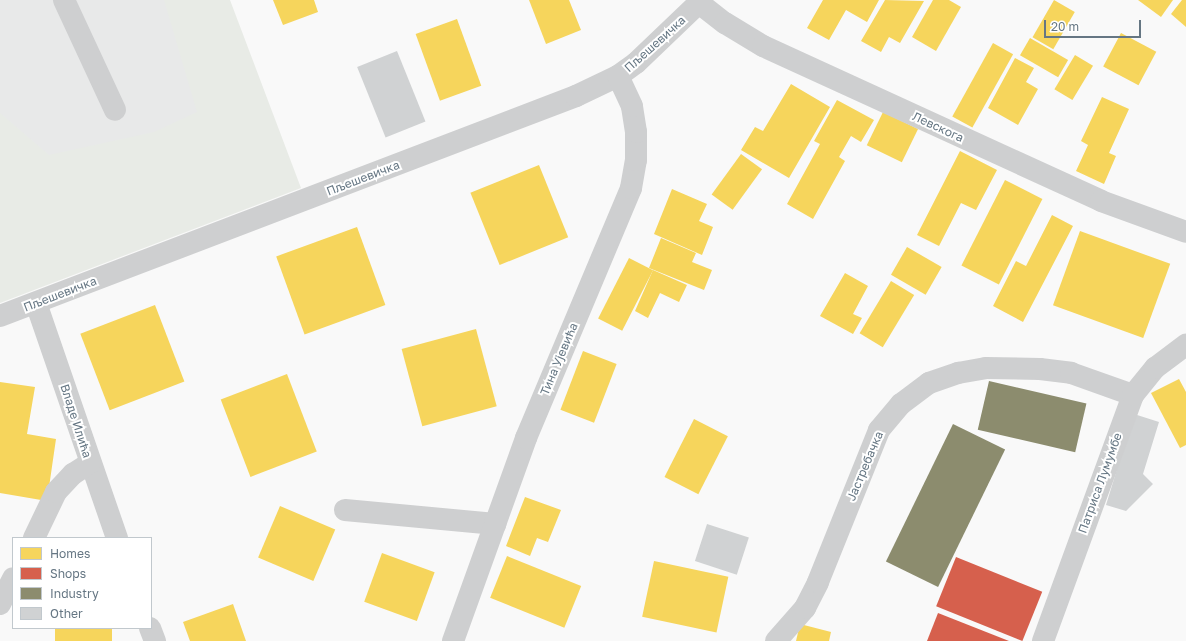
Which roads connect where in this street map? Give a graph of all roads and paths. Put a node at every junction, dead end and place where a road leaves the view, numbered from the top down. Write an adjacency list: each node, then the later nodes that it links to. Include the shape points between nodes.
1 (64, 0): 4 (street)
2 (700, 2): 3 (street, Пљешевичка, via 654,47); 5 (street, Левскога, via 725,23 763,46 1101,201)
3 (618, 76): 6 (street, Пљешевичка, via 511,123); 12 (street, Тина Ујевића, via 632,106 636,132 636,160 631,188 526,438)
4 (115, 110)
5 (1186, 232)
6 (36, 303): 7 (street, Пљешевичка); 10 (street, Владе Илића)
7 (0, 316)
8 (1186, 345): 9 (street, Патриса Лумумбе, via 1155,368)
9 (1133, 395): 20 (street, Јастребачка, via 1072,373 1040,369 986,368 958,373 929,383 901,404 879,430 818,582 805,608); 21 (street, Патриса Лумумбе)
10 (90, 463): 13 (street, via 73,474 56,492); 14 (street, Владе Илића)
11 (345, 510): 12 (street)
12 (495, 524): 19 (street, Тина Ујевића)
13 (34, 537)
14 (117, 537)
15 (12, 580): 16 (street)
16 (0, 604)
17 (150, 629): 18 (street)
18 (154, 641)
19 (453, 641)
20 (776, 641)
21 (1044, 641)

